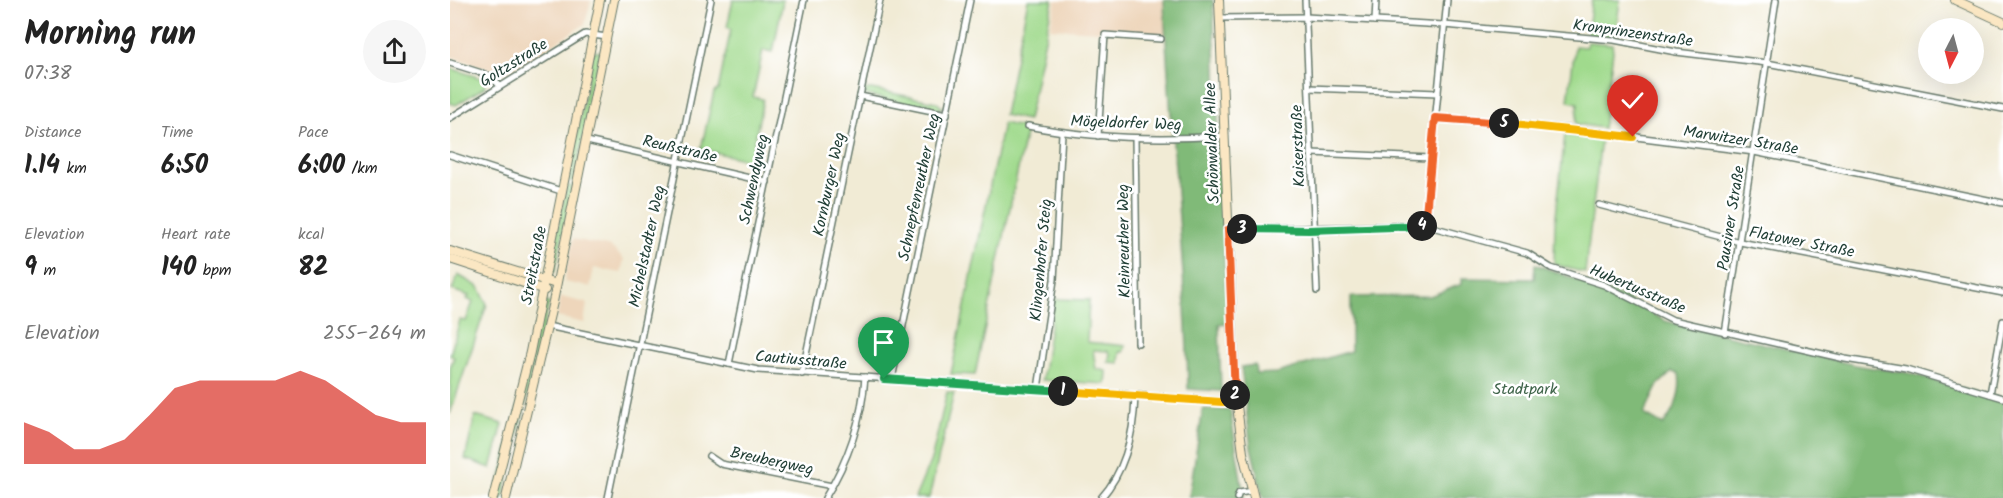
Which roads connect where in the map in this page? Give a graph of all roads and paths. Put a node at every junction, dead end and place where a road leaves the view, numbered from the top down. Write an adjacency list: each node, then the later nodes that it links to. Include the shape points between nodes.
1 (600, 0): 18 (main road, Streitstraße)
2 (614, 0): 19 (main road, Streitstraße)
3 (711, 0): 41 (street, Michelstadter Weg)
4 (804, 0): 42 (street, Schwendyweg)
5 (880, 0): 26 (street, Kornburger Weg)
6 (970, 0): 28 (street, Schnepfenreuther Weg)
7 (1219, 0): 14 (main road, Schönwalder Allee)
8 (1305, 0): 13 (street, Kaiserstraße)
9 (1376, 0): 15 (street)
10 (1447, 0): 17 (street)
11 (1776, 0): 22 (street, Pausiner Straße)
12 (1955, 0): 16 (main road)
13 (1306, 17): 14 (street, Kronprinzenstraße); 15 (street, Kronprinzenstraße); 24 (street, Kaiserstraße)
14 (1220, 18): 33 (main road, Schönwalder Allee)
15 (1375, 21): 17 (street, Kronprinzenstraße)
16 (2003, 22)
17 (1444, 25): 22 (street, Kronprinzenstraße, via 1614,40); 25 (street)
18 (592, 35): 19 (street); 23 (street, Goltzstraße, via 585,34); 43 (main road, Streitstraße)
19 (607, 37): 36 (main road, Streitstraße)
20 (1161, 39): 34 (street, via 1105,35)
21 (450, 63): 23 (street, via 491,76)
22 (1767, 63): 27 (street, Kronprinzenstraße); 37 (street, Pausiner Straße)
23 (500, 86): 29 (street, Goltzstraße)
24 (1309, 88): 25 (street); 38 (street, Kaiserstraße)
25 (1438, 93): 30 (street)
26 (860, 96): 28 (street); 62 (street, Kornburger Weg)
27 (2003, 109)
28 (947, 114): 64 (street, Schnepfenreuther Weg)
29 (450, 118)
30 (1435, 118): 37 (street, Marwitzer Straße, via 1573,129); 40 (street)
31 (1028, 126): 32 (street, Mögeldorfer Weg)
32 (1062, 133): 34 (street, Mögeldorfer Weg); 65 (street, Klingenhofer Steig, via 1054,280)
33 (1224, 135): 35 (street, Mögeldorfer Weg); 48 (main road, Schönwalder Allee)
34 (1098, 136): 35 (street, Mögeldorfer Weg)
35 (1135, 138): 59 (street, Kleinreuther Weg)
36 (587, 141): 41 (street, Reußstraße); 53 (main road, Streitstraße)
37 (1754, 152): 44 (street, Marwitzer Straße); 49 (street, Pausiner Straße)
38 (1311, 153): 40 (street); 47 (street, Kaiserstraße)
39 (450, 155): 43 (street)
40 (1431, 158): 46 (street)
41 (678, 161): 42 (street, Reußstraße); 60 (street, Michelstadter Weg)
42 (766, 182): 61 (street, Schwendyweg)
43 (561, 191): 52 (main road, Streitstraße)
44 (2003, 202)
45 (1599, 205): 49 (street, Flatower Straße)
46 (1425, 225): 47 (street, Hubertusstraße); 58 (street, Hubertusstraße, via 1527,253 1551,268 1604,285 1664,316)
47 (1314, 229): 48 (street, Hubertusstraße); 54 (street, Kaiserstraße)
48 (1228, 230): 69 (main road, Schönwalder Allee)
49 (1740, 242): 55 (street, Flatower Straße); 58 (street, Pausiner Straße)
50 (450, 252): 52 (main road)
51 (450, 259): 52 (main road)
52 (543, 286): 53 (main road); 73 (main road, Streitstraße)
53 (555, 288): 57 (main road, Streitstraße)
54 (1317, 291)
55 (2003, 293)
56 (2003, 321): 66 (street)
57 (547, 326): 60 (street, Cautiusstraße); 74 (main road, Streitstraße)
58 (1725, 333): 66 (street, Hubertusstraße, via 1906,369)
59 (1138, 343)
60 (639, 345): 61 (street, Cautiusstraße); 75 (street, Michelstadter Weg)
61 (729, 364): 62 (street, Cautiusstraße)
62 (802, 374): 63 (street, Cautiusstraße)
63 (865, 377): 64 (street, Cautiusstraße); 71 (street, via 855,435)
64 (892, 379): 65 (street, Cautiusstraße)
65 (1038, 389): 67 (street, Cautiusstraße)
66 (1989, 394): 68 (street, Hubertusstraße)
67 (1135, 396): 69 (street, Cautiusstraße); 77 (street, via 1125,459)
68 (2003, 398)
69 (1236, 402): 72 (main road, Schönwalder Allee)
70 (709, 456): 71 (street, Breubergweg, via 721,464)
71 (832, 486): 76 (street)
72 (1253, 494): 78 (street, via 1239,493)
73 (493, 498)
74 (506, 498)
75 (608, 498)
76 (825, 498)
77 (1101, 498)
78 (1237, 498)

